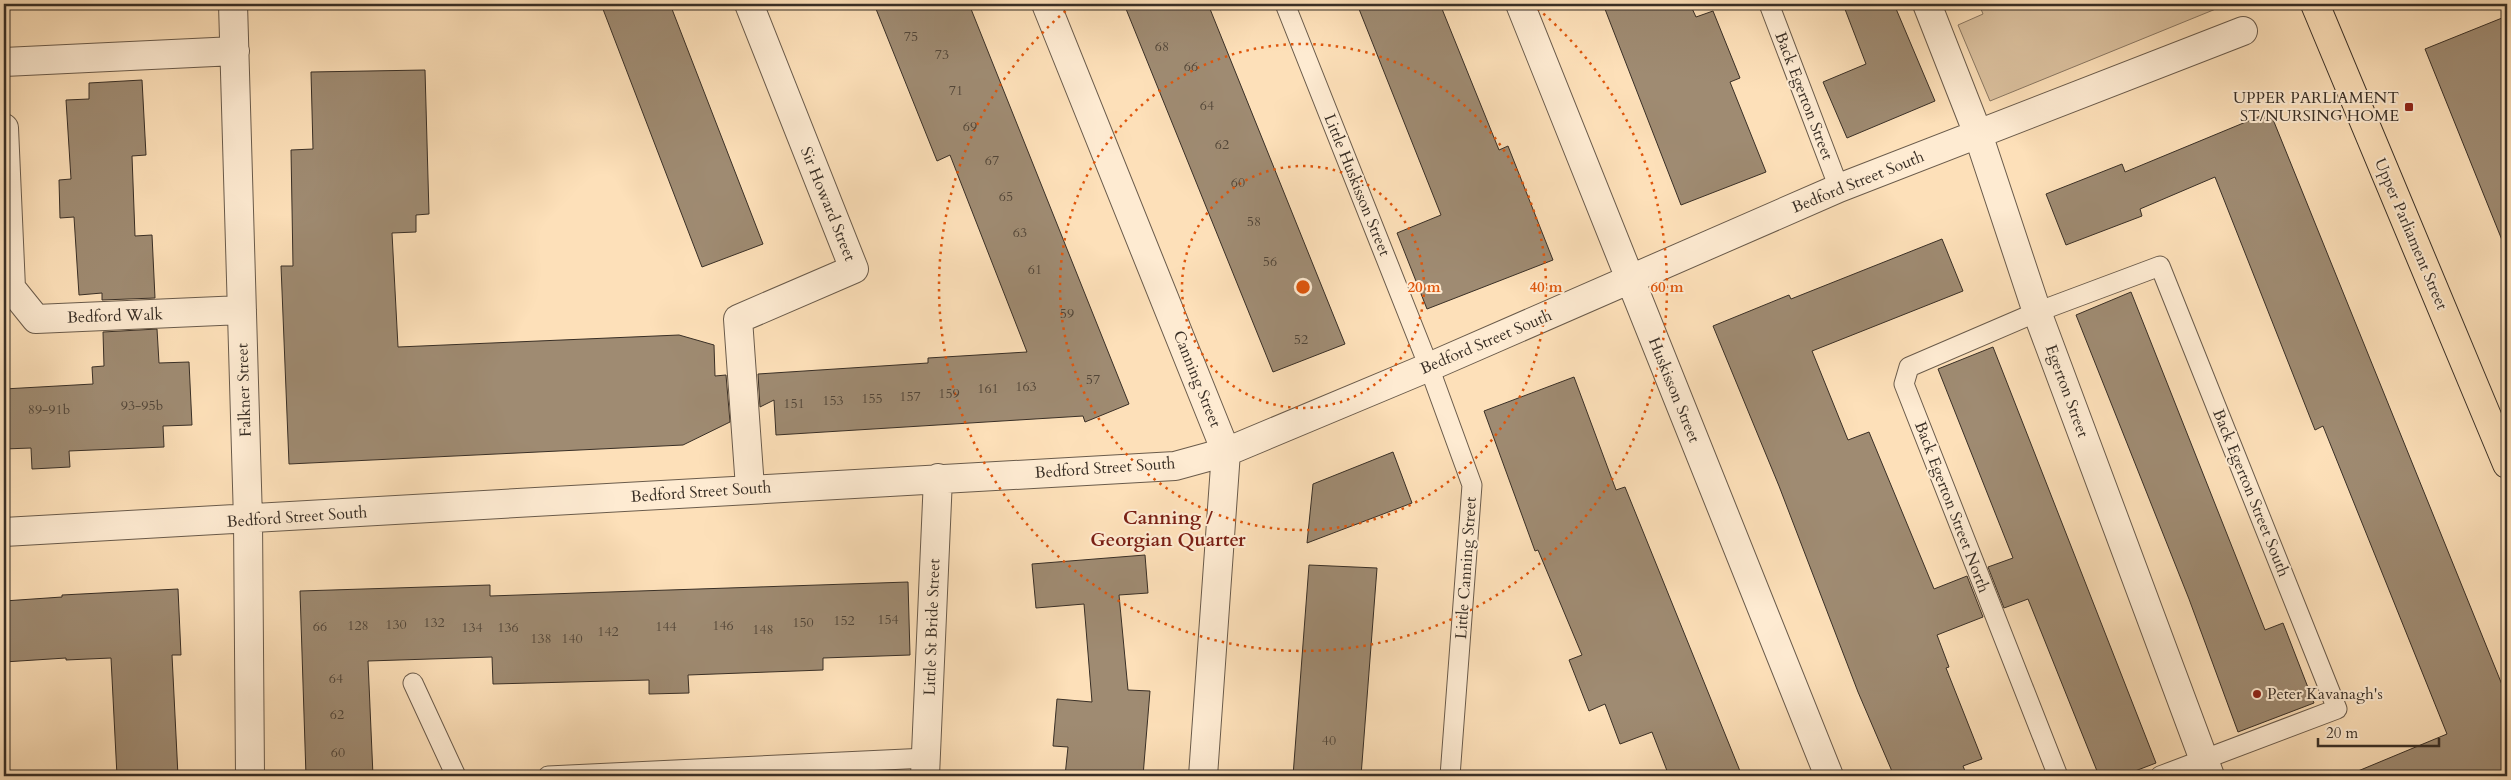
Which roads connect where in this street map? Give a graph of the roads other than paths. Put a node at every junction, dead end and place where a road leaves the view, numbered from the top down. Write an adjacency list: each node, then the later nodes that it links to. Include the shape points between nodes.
1 (233, 4): 10 (street, Falkner Street)
2 (749, 4): 23 (street, Sir Howard Street, via 854,269 738,319)
3 (1046, 4): 20 (street, Canning Street)
4 (1285, 4): 19 (lane, Little Huskisson Street)
5 (1520, 4): 15 (street, Huskisson Street)
6 (1768, 4): 14 (lane, Back Egerton Street)
7 (1927, 4): 13 (street, Egerton Street)
8 (2315, 4): 21 (highway, Upper Parliament Street)
9 (2243, 31): 13 (street, Bedford Street South)
10 (235, 51): 11 (street); 17 (street, Falkner Street)
11 (4, 62)
12 (4, 128): 16 (street)
13 (1978, 134): 14 (street, Bedford Street South); 18 (street, Egerton Street)
14 (1840, 188): 15 (street, Bedford Street South)
15 (1630, 279): 19 (street, Bedford Street South); 34 (street, Huskisson Street)
16 (7, 288): 17 (street, Bedford Walk, via 36,319)
17 (242, 310): 24 (street, Falkner Street)
18 (2038, 312): 28 (street, Egerton Street); 28 (lane, Back Egerton Street South, via 2160,266 2337,710); 35 (lane, Back Egerton Street North, via 1909,367 1904,384)
19 (1429, 367): 20 (street, Bedford Street South); 33 (lane, Little Canning Street, via 1472,485)
20 (1226, 452): 22 (street, Bedford Street South, via 1175,466); 32 (street, Canning Street)
21 (2507, 464)
22 (938, 478): 23 (street, Bedford Street South); 27 (street, Little St Bride Street)
23 (750, 488): 24 (street, Bedford Street South)
24 (248, 520): 25 (street, Bedford Street South); 29 (street, Falkner Street)
25 (4, 532)
26 (413, 684): 30 (lane)
27 (926, 767): 31 (lane)
28 (2206, 768): 36 (lane)
29 (250, 776)
30 (456, 776)
31 (548, 776)
32 (1203, 776)
33 (1450, 776)
34 (1829, 776)
35 (2058, 776)
36 (2160, 776)

